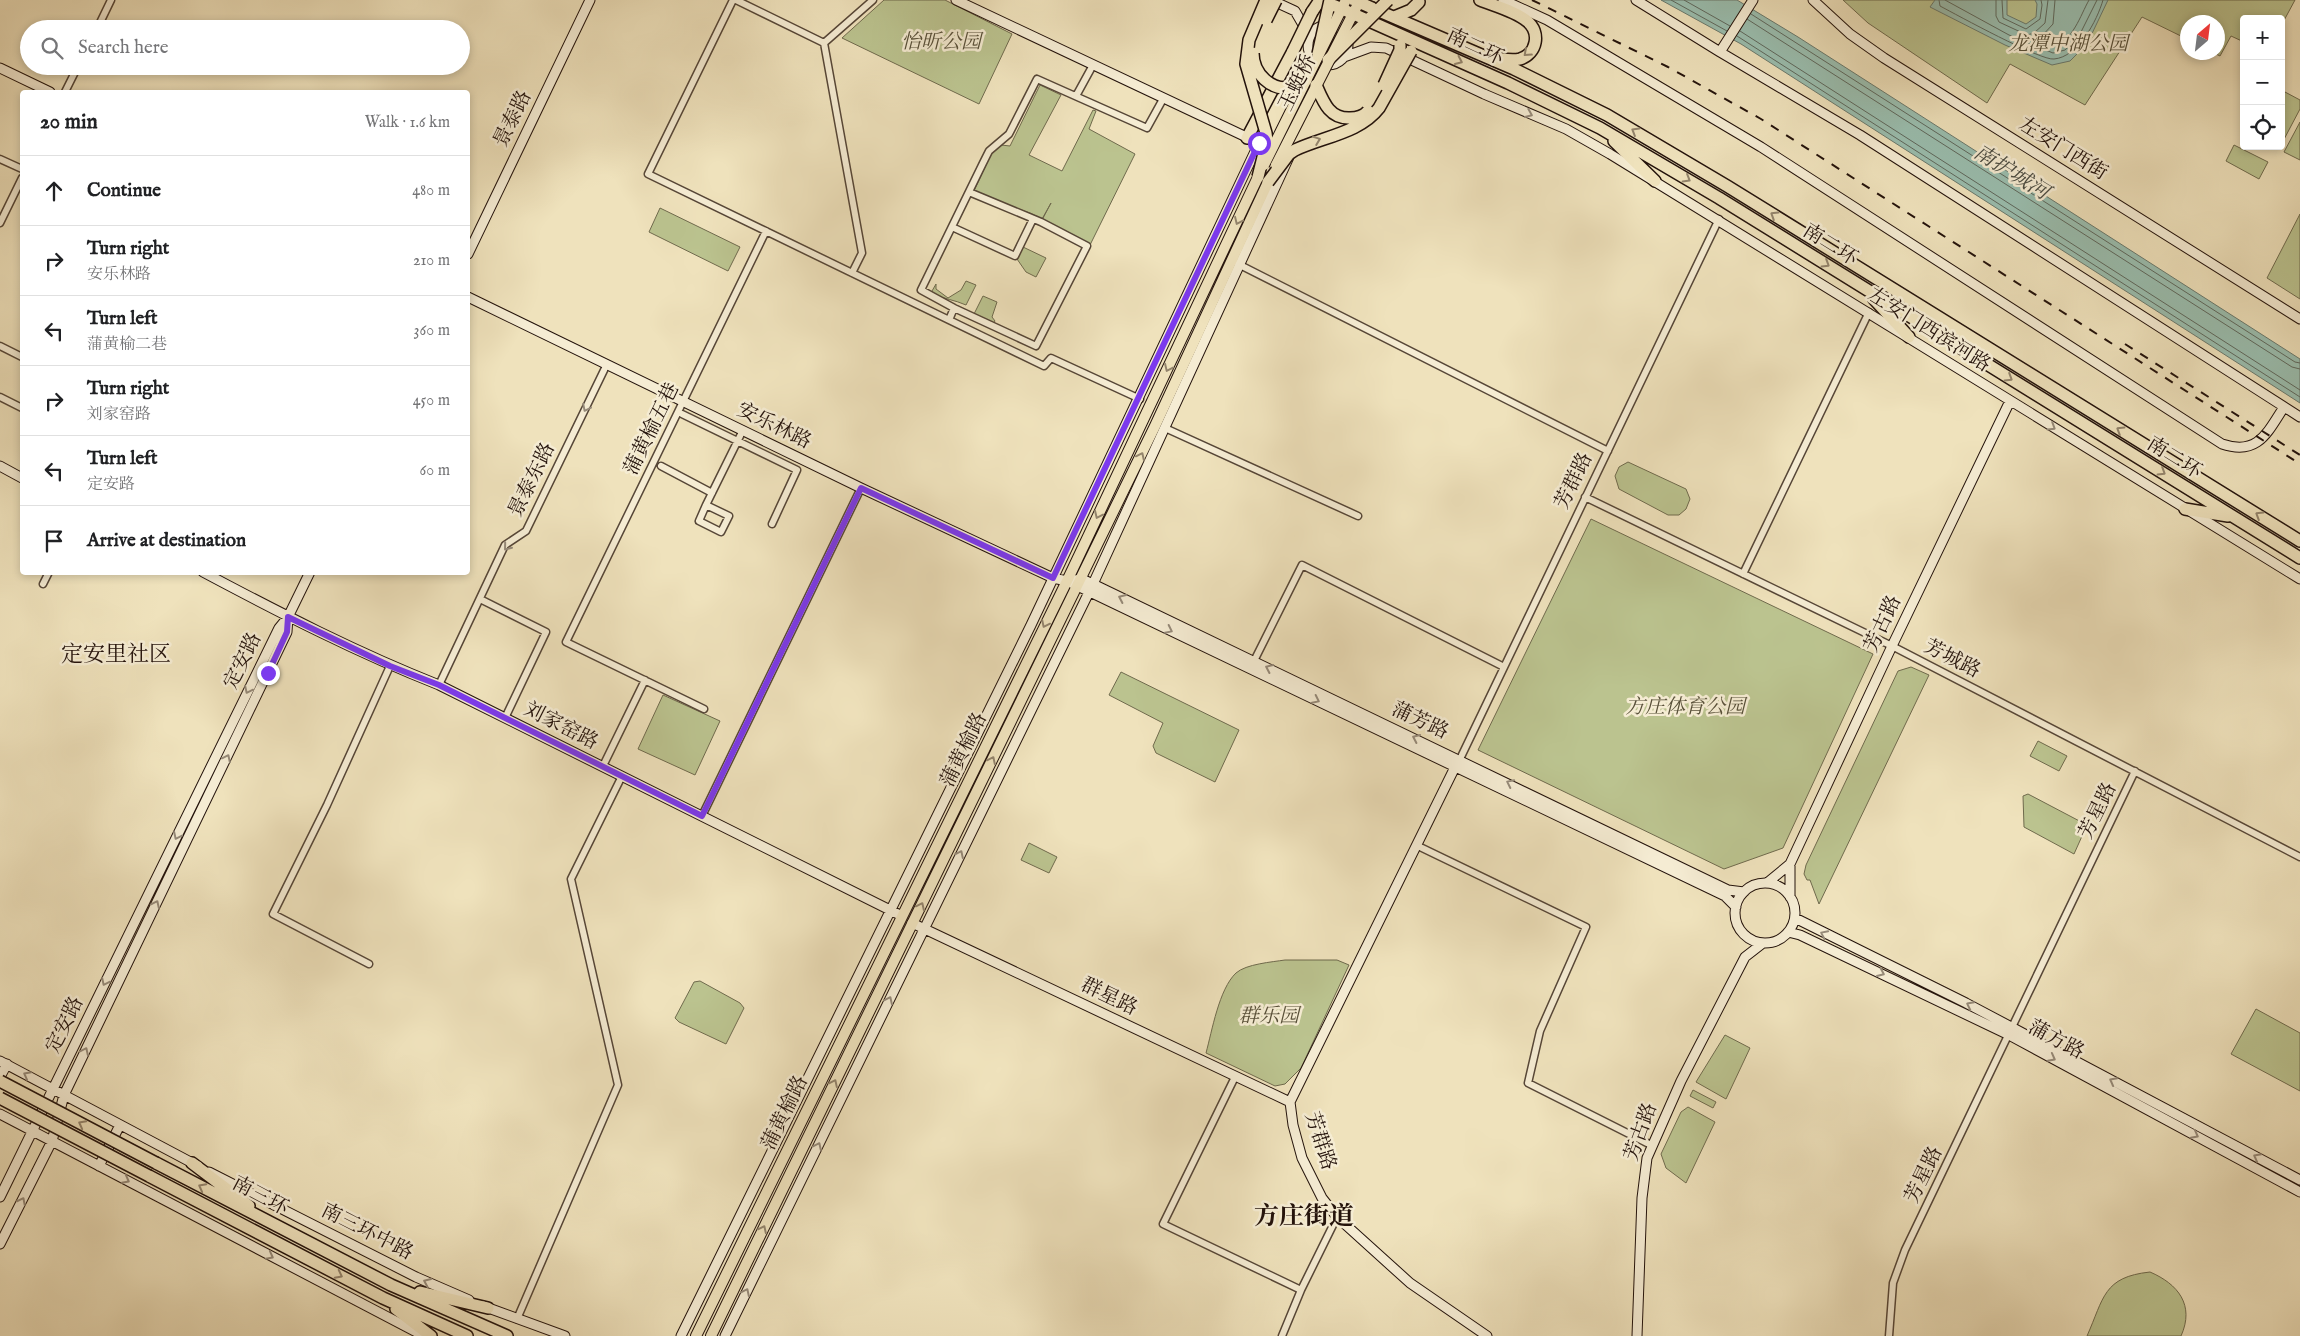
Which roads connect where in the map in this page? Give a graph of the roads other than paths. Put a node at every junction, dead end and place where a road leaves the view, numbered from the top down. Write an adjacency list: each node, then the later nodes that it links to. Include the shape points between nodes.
1 (112, 0): 21 (street)
2 (590, 0): 55 (street, 景泰路)
3 (734, 0): 26 (street); 54 (street, via 648,174)
4 (873, 0): 26 (street)
5 (956, 0): 32 (street)
6 (1266, 0): 46 (highway, bridge, via 1249,40 1246,64 1266,133)
7 (1271, 0): 25 (street, via 1291,8)
8 (1276, 0): 35 (highway, bridge, via 1255,44 1254,66 1265,80 1278,87)
9 (1346, 0): 31 (main road, 玉蜓桥, bridge)
10 (1353, 0): 20 (highway, 南二环, bridge); 22 (street)
11 (1360, 0): 31 (main road, 玉蜓桥, bridge)
12 (1388, 0): 31 (highway, bridge)
13 (1480, 0): 30 (highway, one-way to 30, via 1521,17 1536,34 1535,45 1529,54 1513,60)
14 (1503, 0): 74 (street, via 1546,20 1761,147 2222,444 2241,447 2258,442 2266,437)
15 (1636, 0): 28 (street)
16 (1753, 0): 28 (street)
17 (1813, 0): 62 (street, 左安门西街, via 1850,34 1884,58)
18 (1324, 1): 24 (highway, 南二环, bridge); 31 (highway, bridge); 41 (highway, bridge, via 1312,12)
19 (1419, 1): 20 (highway, via 1411,10); 23 (highway, via 1418,13)
20 (1394, 17): 23 (highway, 南二环)
21 (102, 20)
22 (1339, 26): 25 (street, via 1321,26); 29 (street, via 1348,41)
23 (1424, 30): 30 (highway, 南二环)
24 (1393, 31): 27 (highway, 南二环); 35 (highway, bridge, via 1400,50 1378,98 1364,115 1346,118 1334,114)
25 (1310, 37): 31 (street, via 1309,50)
26 (824, 43): 57 (street, via 862,253)
27 (1427, 46): 40 (highway, 南二环, one-way to 40); 46 (highway, one-way to 27, bridge, via 1295,150 1360,125 1373,116 1411,51)
28 (1720, 52): 74 (street, via 1860,135)
29 (1344, 57): 31 (street, via 1334,64); 47 (street, 左安门西滨河路, one-way to 47, via 1371,47 1386,48 1566,130)
30 (1485, 57): 93 (highway, 南二环, one-way to 30, via 1727,186 1607,115)
31 (1321, 61): 35 (main road, 玉蜓桥, bridge); 43 (street)
32 (1093, 65): 38 (street); 39 (street)
33 (0, 68): 36 (street)
34 (74, 75): 37 (street)
35 (1311, 82): 46 (main road, 玉蜓桥, bridge)
36 (46, 90)
37 (66, 90)
38 (1076, 96): 39 (street, via 1148,128); 49 (street, via 1037,79 1010,134 989,151)
39 (1163, 98): 41 (street)
40 (1600, 128): 47 (highway); 58 (highway, 南二环, one-way to 58)
41 (1247, 138): 42 (street)
42 (1259, 143): 43 (street); 71 (street)
43 (1276, 151): 56 (street, via 1289,157)
44 (0, 158): 45 (street)
45 (20, 168)
46 (1263, 179): 68 (main road, 蒲黄榆路); 101 (main road, 蒲黄榆路, one-way to 101)
47 (1655, 181): 51 (street, 左安门西滨河路)
48 (20, 182): 52 (street)
49 (968, 192): 50 (street); 53 (street)
50 (1033, 219): 53 (street, via 1015,256); 60 (street, via 1087,246 1036,346)
51 (1719, 219): 61 (street, 左安门西滨河路); 81 (street, 芳群路)
52 (0, 223)
53 (952, 227): 60 (street, via 921,290)
54 (766, 231): 57 (street); 73 (street, 蒲黄榆五巷)
55 (470, 250)
56 (1238, 264): 70 (street); 81 (street)
57 (852, 273): 63 (street)
58 (1864, 288): 64 (highway); 91 (highway, 南二环, one-way to 91)
59 (470, 297): 67 (street, 安乐林路)
60 (954, 308): 63 (street)
61 (1868, 312): 64 (street, 左安门西滨河路); 95 (street)
62 (2300, 319)
63 (949, 320): 71 (street, via 1044,366 1051,358)
64 (1909, 337): 72 (street, 左安门西滨河路)
65 (0, 346): 66 (street)
66 (20, 356)
67 (607, 364): 73 (street, 安乐林路); 105 (street, 景泰东路, one-way to 105, via 526,531 505,546)
68 (1181, 372): 70 (main road); 102 (main road, 蒲黄榆路, one-way to 68)
69 (0, 396): 75 (street)
70 (1179, 396): 78 (street)
71 (1140, 399): 99 (street)
72 (2010, 401): 89 (street, 左安门西滨河路, one-way to 89); 107 (street, 芳古路)
73 (683, 402): 79 (street, 安乐林路); 111 (street, 蒲黄榆五巷, via 566,642)
74 (2284, 406): 77 (street)
75 (20, 407)
76 (682, 414): 80 (street)
77 (2300, 417)
78 (1165, 428): 90 (street); 104 (street)
79 (743, 430): 80 (street); 85 (street, 安乐林路)
80 (738, 441): 86 (street); 92 (street, via 797,470)
81 (1608, 451): 87 (street, 芳群路)
82 (0, 466): 84 (street)
83 (661, 466): 86 (street)
84 (20, 477)
85 (861, 488): 99 (street, 安乐林路); 119 (street)
86 (712, 493): 88 (street)
87 (1585, 497): 95 (street, 芳城路); 110 (street, 芳群路)
88 (706, 505): 88 (street, via 729,516 721,532 698,521)
89 (2185, 509): 91 (highway); 100 (street, 左安门西滨河路)
90 (1358, 516)
91 (2232, 516): 94 (highway, 南二环)
92 (772, 524)
93 (2300, 541)
94 (2300, 558)
95 (1743, 574): 107 (street, 芳城路)
96 (48, 575): 103 (street)
97 (209, 575): 106 (street, 刘家窑路)
98 (309, 575): 106 (street)
99 (1053, 578): 101 (street, 安乐林路); 127 (street)
100 (2300, 579)
101 (1067, 581): 102 (street, 安乐林路); 128 (main road, 蒲黄榆路, one-way to 128)
102 (1080, 582): 104 (street, 蒲芳路); 130 (main road, 蒲黄榆路, one-way to 102)
103 (43, 584)
104 (1091, 588): 108 (street, 蒲芳路, one-way to 104); 115 (street, 蒲芳路, one-way to 115); 131 (street, one-way to 104)
105 (480, 599): 112 (street, 景泰东路); 114 (street, via 546,632)
106 (288, 617): 109 (street, 刘家窑路); 142 (street, 定安路, one-way to 142, via 278,628); 143 (street, 定安路, one-way to 106, via 287,632)
107 (1892, 646): 117 (street, 芳城路); 122 (street, 芳古路)
108 (1254, 661): 110 (street, via 1302,565); 115 (street, 蒲芳路, one-way to 108)
109 (390, 666): 112 (street, 刘家窑路); 136 (street, via 273,914)
110 (1504, 667): 115 (street, 芳群路)
111 (645, 680): 113 (street); 116 (street)
112 (439, 685): 114 (street, 刘家窑路)
113 (704, 709)
114 (505, 718): 116 (street, 刘家窑路)
115 (1458, 763): 120 (street, 芳群路); 124 (street, 蒲芳路, one-way to 115, via 1728,890); 126 (street, 蒲芳路, via 1724,896)
116 (602, 766): 118 (street, 刘家窑路)
117 (2135, 771): 121 (street, 芳城路); 137 (street, 芳星路)
118 (622, 776): 119 (street, 刘家窑路); 165 (street, via 571,879 618,1085)
119 (702, 816): 127 (street, 刘家窑路)
120 (1418, 846): 145 (street, 芳群路); 152 (street, via 1586,927 1540,1031 1528,1083)
121 (2300, 857)
122 (1790, 864): 123 (street); 125 (street)
123 (1767, 883): 124 (street, via 1753,885); 125 (street, via 1778,886)
124 (1744, 892): 126 (street)
125 (1790, 897): 129 (street)
126 (1736, 907): 133 (street, via 1736,922)
127 (890, 910): 128 (street, 刘家窑路); 149 (street)
128 (902, 916): 147 (main road, 蒲黄榆路)
129 (1795, 918): 132 (street); 137 (street, 蒲方路, one-way to 129)
130 (912, 922): 131 (street, 群星路); 173 (main road, 蒲黄榆路, one-way to 130)
131 (924, 928): 140 (street, 群星路); 174 (street, one-way to 131)
132 (1788, 932): 134 (street, via 1779,940); 137 (street, 蒲方路, one-way to 137)
133 (1744, 935): 134 (street); 135 (street)
134 (1763, 943): 135 (street)
135 (1745, 957): 152 (street, 芳古路)
136 (369, 964)
137 (2011, 1031): 155 (street, 蒲方路, one-way to 137); 156 (street, 蒲方路, one-way to 156); 178 (street, 芳星路, via 1905,1250 1894,1283)
138 (3, 1062): 139 (street); 142 (street, 南三环中路, one-way to 138)
139 (0, 1077)
140 (1235, 1077): 145 (street, 群星路); 162 (street, via 1163,1224)
141 (0, 1081): 159 (highway, 南三环, one-way to 141, bridge)
142 (53, 1089): 143 (street, 南三环中路); 150 (street, 定安路)
143 (64, 1095): 148 (street, 南三环中路); 151 (street, 定安路)
144 (0, 1098): 163 (highway, 南三环, one-way to 163, bridge)
145 (1290, 1102): 158 (street, 芳群路, via 1302,1158 1322,1198)
146 (0, 1114): 150 (street)
147 (800, 1123): 149 (street); 172 (main road, 蒲黄榆路)
148 (120, 1125): 153 (street, 南三环中路); 154 (street)
149 (784, 1126): 171 (street)
150 (33, 1131): 151 (street); 157 (street, 定安路)
151 (52, 1141): 154 (street); 160 (street, 定安路, one-way to 151)
152 (1651, 1145): 177 (street, 芳古路, via 1644,1179)
153 (192, 1163): 159 (highway); 164 (street, 南三环中路, one-way to 153, via 416,1277)
154 (99, 1166): 167 (street, one-way to 167)
155 (2300, 1180)
156 (2300, 1192)
157 (0, 1197)
158 (1337, 1217): 162 (street); 176 (street, 芳群路, via 1410,1283)
159 (276, 1226): 161 (highway, 南三环)
160 (0, 1244)
161 (391, 1285): 164 (highway); 166 (highway, 南三环)
162 (1301, 1290): 175 (street)
163 (383, 1298): 168 (highway); 169 (highway, 南三环)
164 (488, 1308): 165 (street, 南三环中路)
165 (518, 1319): 170 (street, 南三环中路)
166 (502, 1334)
167 (424, 1336)
168 (431, 1336)
169 (467, 1336)
170 (565, 1336)
171 (681, 1336)
172 (696, 1336)
173 (711, 1336)
174 (725, 1336)
175 (1282, 1336)
176 (1487, 1336)
177 (1636, 1336)
178 (1888, 1336)

